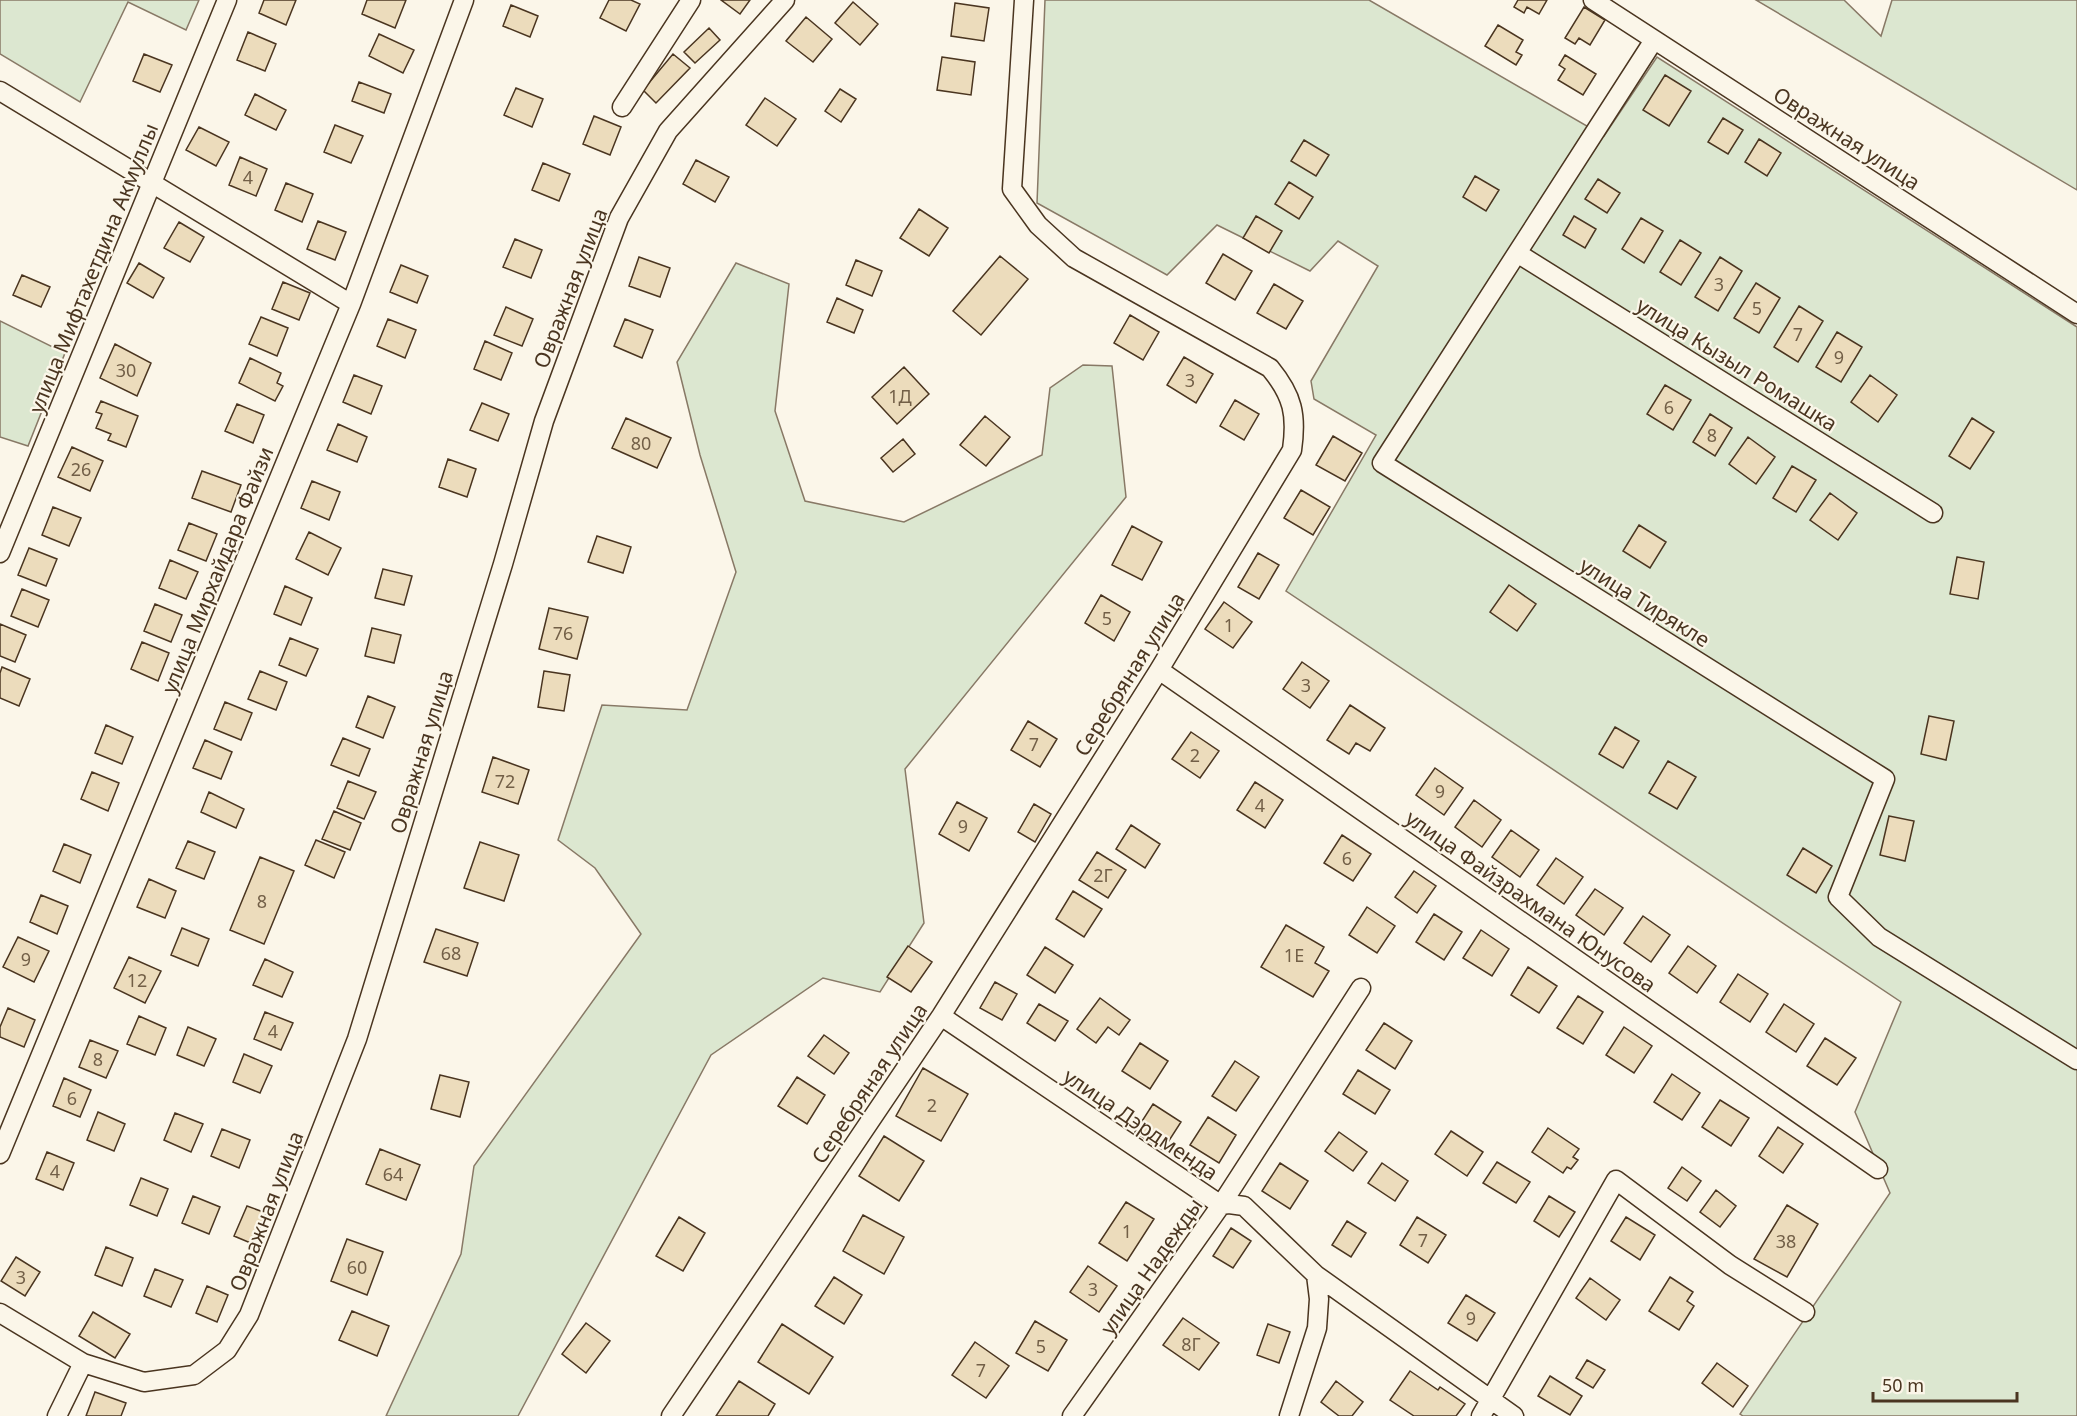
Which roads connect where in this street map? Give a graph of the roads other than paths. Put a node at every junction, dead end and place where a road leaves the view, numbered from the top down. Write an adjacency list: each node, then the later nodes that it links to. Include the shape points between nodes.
1 (228, 0): 10 (street, улица Мифтахетдина Акмуллы)
2 (464, 0): 12 (street, улица Мирхайдара Файзи)
3 (691, 0): 9 (street)
4 (785, 0): 26 (street, Овражная улица, via 668,131 619,218 544,421 357,1039 249,1315 227,1350 195,1375 144,1382)
5 (1024, 0): 16 (street, Серебряная улица, via 1012,189 1038,225 1074,258 1270,368 1284,385 1292,406 1292,450)
6 (1593, 0): 7 (street, Овражная улица)
7 (1654, 40): 11 (street); 13 (street, Овражная улица)
8 (0, 91): 10 (street)
9 (622, 107)
10 (152, 183): 12 (street); 15 (street, улица Мифтахетдина Акмуллы)
11 (1517, 253): 14 (street, улица Кызыл Ромашка); 19 (street, улица Тирякле, via 1382,463 1885,779 1838,897 1879,937)
12 (351, 304): 20 (street, улица Мирхайдара Файзи)
13 (2077, 314)
14 (1934, 513)
15 (0, 553)
16 (1158, 670): 18 (street, Серебряная улица); 21 (street, улица Файзрахмана Юнусова)
17 (1361, 988): 22 (street, улица Надежды)
18 (942, 1016): 22 (street, улица Дэрдменда); 29 (street, Серебряная улица)
19 (2077, 1060)
20 (0, 1154)
21 (1878, 1169)
22 (1221, 1205): 23 (street, улица Дэрдменда, via 1244,1206); 30 (street, улица Надежды)
23 (1316, 1275): 27 (street, улица Дэрдменда); 31 (street, via 1317,1328)
24 (1805, 1312): 27 (street, via 1730,1265 1616,1180)
25 (0, 1313): 26 (street, Овражная улица)
26 (83, 1363): 28 (street)
27 (1491, 1401): 32 (street); 33 (street, улица Дэрдменда)
28 (57, 1416)
29 (671, 1416)
30 (1072, 1416)
31 (1289, 1416)
32 (1481, 1416)
33 (1514, 1416)

